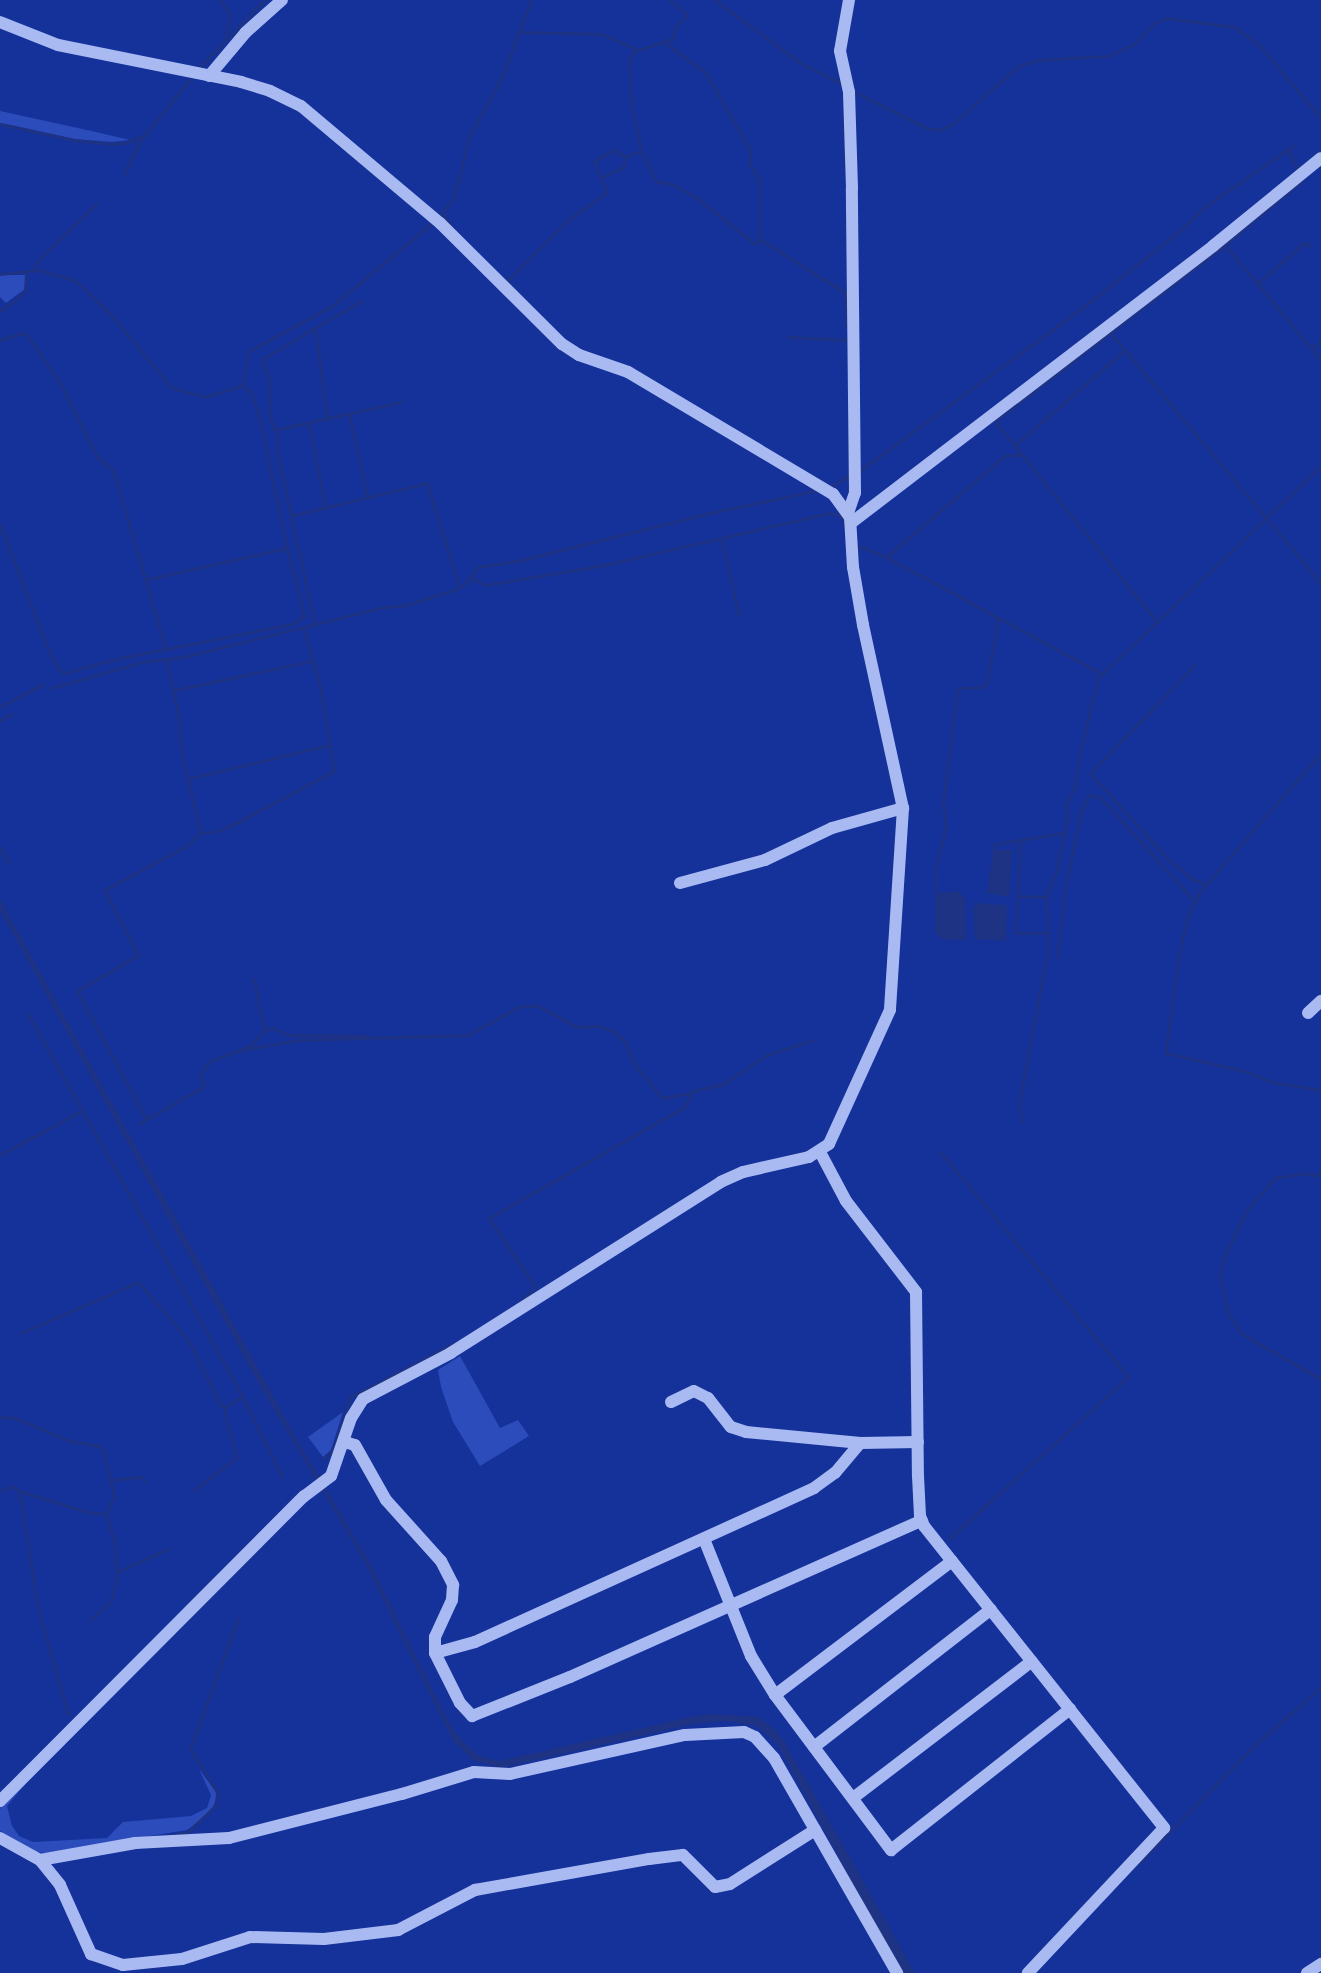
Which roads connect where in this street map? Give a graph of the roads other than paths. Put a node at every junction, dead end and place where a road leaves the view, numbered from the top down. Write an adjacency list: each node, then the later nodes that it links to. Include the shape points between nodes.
1 (282, 0): 4 (street)
2 (849, 0): 6 (street, via 840,51 849,92 852,188 855,493)
3 (0, 22): 4 (street, via 58,45)
4 (209, 76): 6 (street, via 270,91 301,106 440,223 562,344 628,372 715,421 833,494)
5 (1321, 158): 6 (street, via 1225,237)
6 (850, 518): 7 (street, via 863,625)
7 (903, 808): 8 (street, via 832,828 765,860); 11 (street, via 890,1010 829,1144)
8 (680, 883)
9 (1321, 1001): 10 (street)
10 (1308, 1013)
11 (820, 1152): 13 (street, via 721,1182 451,1353 372,1392 356,1407); 14 (street, via 846,1201 916,1292)
12 (671, 1402): 15 (street, via 694,1391 708,1398 731,1427 746,1432)
13 (345, 1442): 21 (street, via 355,1445 386,1500 441,1561 453,1585 435,1637); 27 (street, via 321,1484)
14 (918, 1442): 15 (street); 16 (street)
15 (860, 1443): 17 (street, via 814,1488)
16 (922, 1520): 18 (street); 19 (street)
17 (704, 1539): 19 (street); 21 (street, via 475,1642)
18 (952, 1561): 20 (street); 23 (street)
19 (731, 1607): 21 (street, via 481,1716 472,1716 460,1703); 23 (street, via 751,1656)
20 (991, 1609): 22 (street); 25 (street)
21 (435, 1653)
22 (1032, 1661): 24 (street); 26 (street)
23 (775, 1695): 25 (street)
24 (1070, 1709): 26 (street, via 891,1850); 34 (street, via 1164,1828)
25 (814, 1747): 26 (street)
26 (853, 1798)
27 (0, 1801)
28 (815, 1830): 30 (street, via 764,1745 744,1732 717,1732 510,1774 474,1772 229,1838 135,1843); 32 (street, via 730,1884 715,1887 683,1855 649,1859 475,1890 398,1930 324,1939 250,1937 182,1959); 33 (street)
29 (0, 1838): 30 (street)
30 (40, 1860): 32 (street, via 60,1885 91,1954)
31 (1321, 1964): 35 (street)
32 (123, 1969)
33 (897, 1973)
34 (1028, 1973)
35 (1307, 1973)

